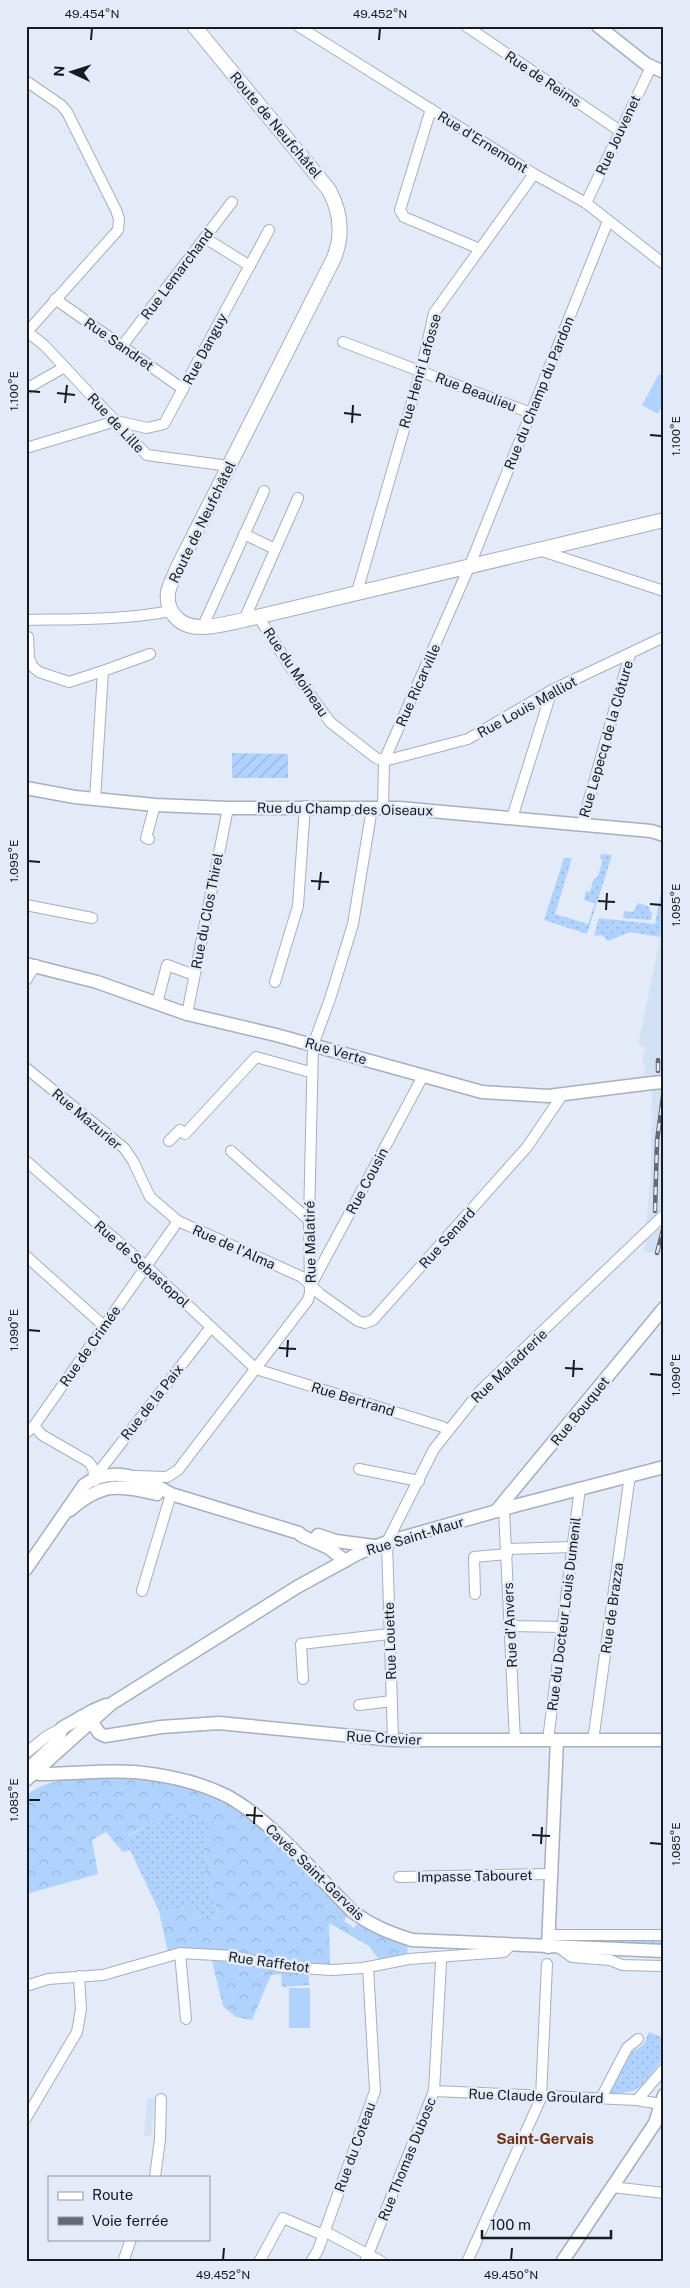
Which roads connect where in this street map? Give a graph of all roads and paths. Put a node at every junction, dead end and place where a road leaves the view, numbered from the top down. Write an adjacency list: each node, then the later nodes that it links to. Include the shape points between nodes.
1 (194, 26): 29 (main road, Route de Neufchâtel, via 320,178 332,196 339,217 339,243 334,258)
2 (298, 26): 7 (street, Rue d'Ernemont)
3 (466, 26): 8 (street, Rue de Reims)
4 (598, 26): 5 (street)
5 (659, 68): 8 (street, Rue Jouvenet)
6 (26, 81): 18 (street, via 61,105 119,219 118,230)
7 (431, 109): 9 (street, Rue d'Ernemont); 15 (street, via 400,210 404,217)
8 (620, 131): 11 (street, Rue Jouvenet)
9 (534, 174): 11 (street, Rue d'Ernemont); 15 (street, Rue Henri Lafosse)
10 (232, 202): 14 (street, Rue Lemarchand)
11 (586, 204): 12 (street, Rue d'Ernemont)
12 (608, 221): 16 (street, Rue d'Ernemont); 26 (street, Rue du Champ du Pardon)
13 (269, 230): 17 (street, Rue Danguy)
14 (205, 238): 17 (street); 21 (street, Rue Lemarchand)
15 (480, 249): 23 (street, Rue Henri Lafosse, via 434,313)
16 (664, 264)
17 (250, 266): 25 (street, Rue Danguy)
18 (55, 299): 19 (street); 21 (street, Rue Sandret)
19 (29, 336): 22 (street, Rue de Lille, via 44,345)
20 (343, 342): 23 (street, Rue Beaulieu)
21 (122, 346): 25 (street, Rue Sandret)
22 (64, 368): 24 (street); 27 (street, Rue de Lille)
23 (421, 371): 26 (street, Rue Beaulieu); 38 (street, Rue Henri Lafosse)
24 (26, 389)
25 (183, 389): 27 (street, Rue Danguy, via 167,420 159,427)
26 (531, 413): 36 (street, Rue du Champ du Pardon)
27 (116, 422): 28 (street); 29 (street, Rue de Lille, via 147,456)
28 (26, 448)
29 (230, 466): 39 (main road, Route de Neufchâtel, via 178,567 168,594)
30 (264, 491): 33 (street)
31 (298, 498): 34 (street)
32 (664, 520): 35 (main road)
33 (244, 534): 34 (street); 43 (street)
34 (275, 549): 42 (street)
35 (538, 550): 36 (main road); 37 (street)
36 (470, 565): 38 (main road); 50 (street, Rue Ricarville)
37 (664, 591)
38 (357, 592): 40 (main road)
39 (171, 610): 41 (street, via 157,614); 43 (main road, via 182,623)
40 (258, 616): 42 (main road); 50 (street, Rue du Moineau, via 330,722)
41 (26, 620)
42 (244, 620): 43 (main road)
43 (202, 626)
44 (28, 637): 48 (street, via 29,658 39,672 69,682)
45 (664, 637): 47 (street, Rue Louis Malliot)
46 (150, 654): 48 (street)
47 (630, 654): 49 (street, Rue Louis Malliot); 58 (street, Rue Lepecq de la Clôture)
48 (103, 671): 52 (street)
49 (552, 690): 50 (street, Rue Louis Malliot, via 468,739); 57 (street)
50 (384, 761): 56 (street, Rue Ricarville)
51 (26, 788): 52 (street, Rue du Champ des Oiseaux)
52 (95, 800): 53 (street, Rue du Champ des Oiseaux)
53 (155, 805): 55 (street, Rue du Champ des Oiseaux); 60 (street, via 146,838)
54 (304, 806): 55 (street, Rue du Champ des Oiseaux); 56 (street, Rue du Champ des Oiseaux); 66 (street, via 298,906)
55 (228, 808): 64 (street, Rue du Clos Thirel)
56 (377, 808): 57 (street, Rue du Champ des Oiseaux); 69 (street, Rue Malatiré, via 353,924)
57 (512, 818): 58 (street, Rue du Champ des Oiseaux)
58 (582, 825): 59 (street, Rue du Champ des Oiseaux, via 651,830)
59 (664, 835)
60 (149, 840)
61 (26, 905): 62 (street)
62 (92, 918)
63 (31, 964): 65 (street); 67 (street, Rue Verte)
64 (194, 976): 67 (street, via 167,965); 68 (street, Rue du Clos Thirel)
65 (26, 980)
66 (274, 982)
67 (157, 1003): 68 (street, Rue Verte)
68 (186, 1014): 69 (street, Rue Verte)
69 (313, 1045): 71 (street, Rue Malatiré); 72 (street, Rue Verte)
70 (26, 1068): 80 (street, Rue Mazurier, via 124,1148 150,1197)
71 (310, 1072): 75 (street, via 256,1057 185,1134 180,1130); 79 (street, Rue Malatiré)
72 (423, 1076): 74 (street, Rue Verte, via 482,1092 526,1096); 83 (street, Rue Cousin)
73 (658, 1082): 74 (street, Rue Verte)
74 (563, 1094): 83 (street, Rue Senard, via 527,1147 374,1320 358,1321)
75 (169, 1141)
76 (231, 1151): 79 (street)
77 (26, 1161): 82 (street, Rue de Sebastopol)
78 (664, 1215): 89 (street, Rue Maladrerie, bridge, via 481,1390)
79 (309, 1220): 83 (street, Rue Malatiré)
80 (178, 1221): 82 (street, Rue de l'Alma); 83 (street, Rue de l'Alma, via 302,1277)
81 (26, 1256): 85 (street)
82 (146, 1266): 85 (street, Rue de Crimée); 86 (street, Rue de Sebastopol)
83 (310, 1287): 87 (street, Rue Malatiré, via 308,1300)
84 (664, 1308): 100 (street, Rue Bouquet)
85 (104, 1326): 88 (street, Rue de Crimée)
86 (211, 1327): 87 (street, Rue de Sebastopol); 93 (street, Rue de la Paix)
87 (256, 1369): 89 (street, Rue Bertrand); 94 (street, Rue Malatiré, via 173,1475)
88 (30, 1430): 93 (street, via 89,1462)
89 (448, 1431): 95 (street, Rue Maladrerie, via 434,1449)
90 (664, 1467): 92 (street, Rue Saint-Maur)
91 (359, 1469): 95 (street)
92 (630, 1475): 97 (street, Rue Saint-Maur); 122 (street, Rue de Brazza)
93 (94, 1478): 94 (street, via 114,1474); 98 (street); 101 (street, via 78,1492)
94 (133, 1478): 96 (street); 99 (street)
95 (419, 1480): 103 (street, Rue Maladrerie)
96 (122, 1486): 98 (street); 99 (street)
97 (580, 1488): 100 (street, Rue Saint-Maur); 104 (street, Rue du Docteur Louis Dumenil)
98 (98, 1491): 101 (street)
99 (171, 1494): 102 (street); 108 (street)
100 (500, 1510): 103 (street, Rue Saint-Maur); 105 (street, Rue d'Anvers)
101 (62, 1517): 107 (street)
102 (298, 1532): 103 (street, via 307,1531 331,1540); 106 (street)
103 (381, 1544): 106 (street, Rue Saint-Maur); 112 (street, Rue Louette)
104 (573, 1547): 105 (street); 111 (street, Rue du Docteur Louis Dumenil)
105 (507, 1552): 109 (street, via 474,1557); 110 (street, Rue d'Anvers)
106 (345, 1561): 116 (street, Rue Saint-Maur, via 292,1590 111,1704 92,1710)
107 (26, 1569)
108 (142, 1591)
109 (475, 1594)
110 (510, 1626): 111 (street); 121 (street, Rue d'Anvers)
111 (562, 1627): 119 (street, Rue du Docteur Louis Dumenil)
112 (389, 1634): 113 (street, via 301,1644); 114 (street, Rue Louette)
113 (303, 1679)
114 (392, 1701): 115 (street); 118 (street, Rue Louette)
115 (359, 1705)
116 (86, 1720): 117 (street, Rue Saint-Maur); 118 (street, Rue Crevier, via 105,1736 161,1727 219,1724); 124 (street, Rue Saint-Maur)
117 (62, 1728): 123 (street); 124 (street, Rue Saint-Maur, via 56,1743)
118 (393, 1740): 121 (street, Rue Crevier)
119 (553, 1740): 121 (street, Rue Crevier); 122 (street, Rue Crevier); 125 (street)
120 (664, 1740): 122 (street, Rue Crevier)
121 (515, 1741)
122 (594, 1741)
123 (26, 1753)
124 (31, 1771): 129 (street, Cavée Saint-Gervais, via 137,1772 206,1787 227,1797 264,1823 367,1922 386,1932 412,1940)
125 (551, 1874): 126 (street, Impasse Tabouret); 128 (street)
126 (399, 1877)
127 (664, 1934): 128 (street)
128 (551, 1943): 129 (street, Cavée Saint-Gervais); 130 (street, Cavée Saint-Gervais); 134 (street, via 572,1957 610,1960 622,1965)
129 (511, 1945): 135 (street, Rue Raffetot, via 504,1952 409,1958)
130 (664, 1951)
131 (180, 1953): 135 (street, Rue Raffetot, via 233,1956 282,1967 332,1970); 136 (street, Rue Raffetot, via 103,1975); 138 (street)
132 (440, 1963): 141 (street, Rue Thomas Dubosc)
133 (547, 1964): 142 (street)
134 (662, 1966)
135 (368, 1967): 152 (street, Rue du Coteau, via 375,2091)
136 (79, 1976): 137 (street, Rue Raffetot); 147 (street, via 81,2009 77,2032)
137 (26, 1986)
138 (186, 2019)
139 (638, 2040): 143 (street, via 627,2048)
140 (664, 2069): 145 (street)
141 (434, 2091): 142 (street, Rue Claude Groulard); 154 (street, Rue Thomas Dubosc)
142 (541, 2098): 143 (street, Rue Claude Groulard); 159 (street)
143 (600, 2098): 145 (street, Rue Claude Groulard)
144 (161, 2099): 149 (street, via 160,2139)
145 (637, 2100): 146 (street, Rue Claude Groulard)
146 (662, 2100): 148 (street)
147 (26, 2118)
148 (660, 2119): 150 (street)
149 (154, 2176)
150 (612, 2187): 151 (street); 160 (street)
151 (664, 2193)
152 (323, 2233): 154 (street); 156 (street, via 284,2218); 157 (street, Rue du Coteau)
153 (131, 2240): 155 (street)
154 (367, 2258): 158 (street)
155 (123, 2262)
156 (259, 2262)
157 (311, 2262)
158 (382, 2262)
159 (467, 2262)
160 (562, 2262)

